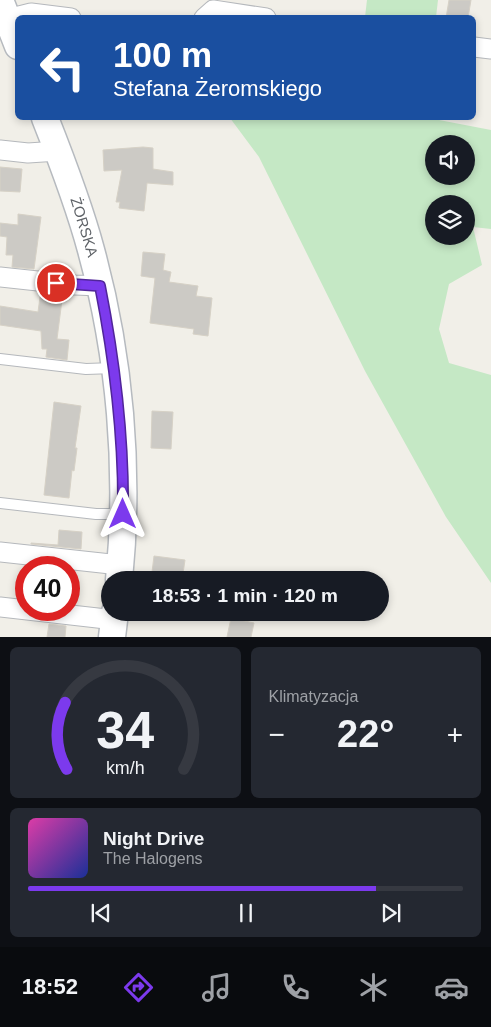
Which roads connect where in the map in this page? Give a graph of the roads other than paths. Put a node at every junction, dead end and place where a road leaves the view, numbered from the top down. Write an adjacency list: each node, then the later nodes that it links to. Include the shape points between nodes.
1 (4, 10): 2 (street); 5 (street)
2 (51, 15)
3 (207, 15): 4 (street, via 213,10)
4 (246, 15)
5 (15, 38)
6 (476, 47): 7 (street)
7 (491, 50)
8 (46, 120): 10 (street, ŻORSKA)
9 (0, 150): 10 (street, via 28,153)
10 (58, 151): 12 (street, ŻORSKA)
11 (0, 277): 12 (street)
12 (100, 286): 14 (street, ŻORSKA)
13 (0, 359): 14 (lane, via 86,369)
14 (114, 368): 16 (street, ŻORSKA, via 123,461)
15 (0, 503): 16 (lane)
16 (123, 514): 19 (street, ŻORSKA)
17 (0, 552): 18 (street)
18 (114, 571)
19 (120, 571)
20 (0, 607): 21 (street)
21 (114, 623)

